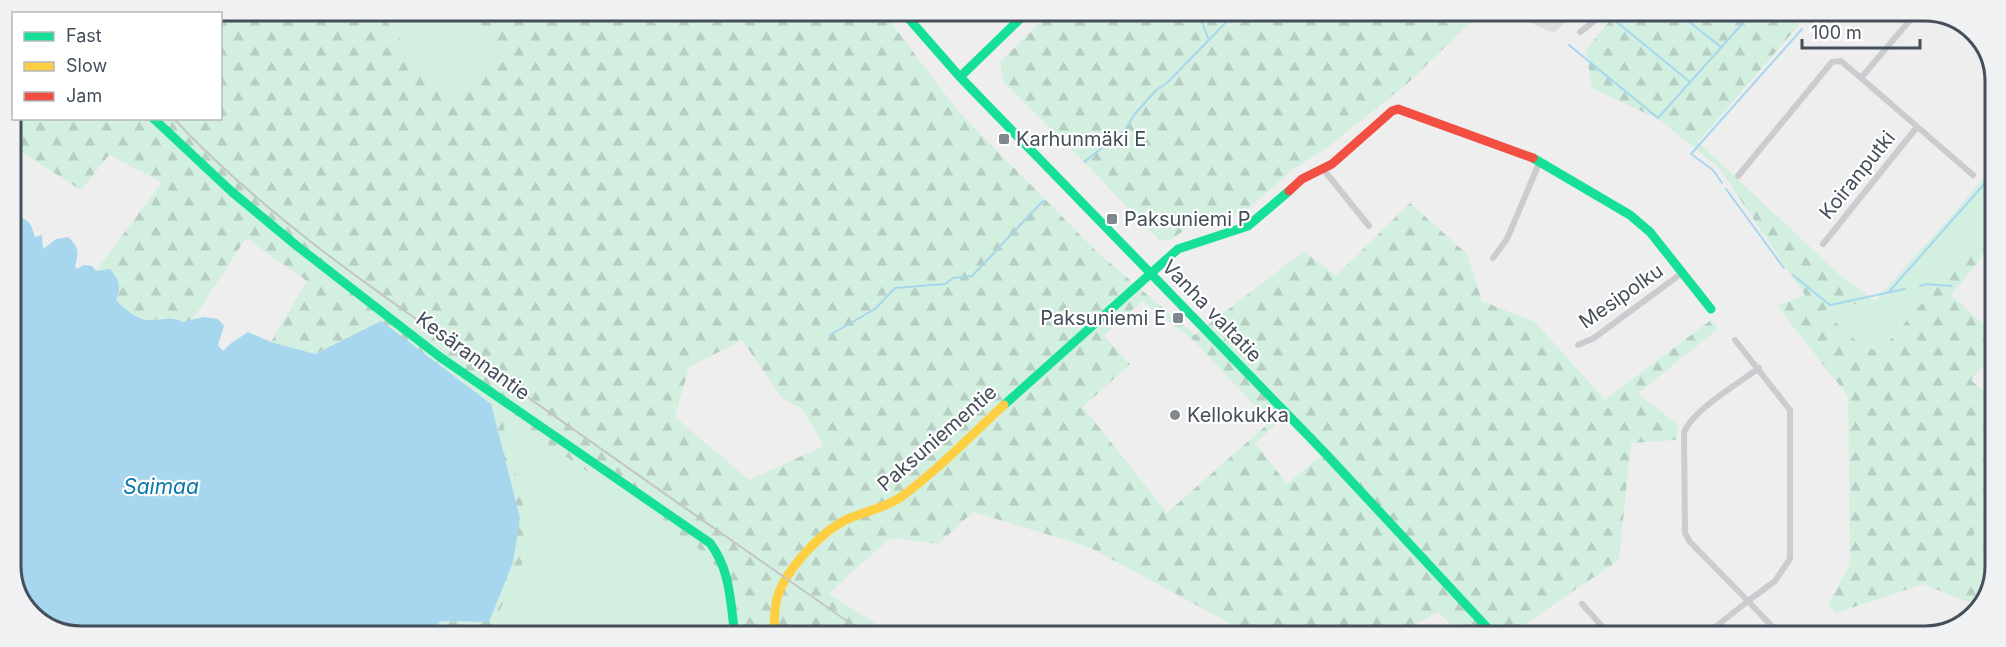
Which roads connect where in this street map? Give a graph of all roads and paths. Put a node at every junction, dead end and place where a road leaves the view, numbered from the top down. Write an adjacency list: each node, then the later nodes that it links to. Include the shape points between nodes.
1 (911, 21): 6 (street, Vanha valtatie)
2 (1018, 21): 6 (street)
3 (1595, 21): 5 (street)
4 (1909, 21): 7 (street)
5 (1580, 33)
6 (960, 77): 18 (street, Vanha valtatie)
7 (1861, 78): 9 (street); 13 (street, via 1841,61 1832,62)
8 (155, 120): 25 (street, Kesärannantie, via 240,199 440,357 710,543 726,565)
9 (1917, 127): 12 (street); 15 (street, Koiranputki)
10 (1540, 161): 11 (street, Paksuniementie, via 1398,110); 16 (street, via 1507,239); 17 (street, via 1630,215 1650,232)
11 (1323, 169): 14 (street); 18 (street, Paksuniementie, via 1302,179 1248,226 1178,249)
12 (1973, 175)
13 (1738, 176)
14 (1369, 226)
15 (1823, 244)
16 (1493, 258)
17 (1683, 273): 19 (street); 21 (street, Mesipolku, via 1594,338)
18 (1150, 274): 26 (street, Paksuniementie, via 918,484 894,502 846,520 816,542 780,592); 27 (street, Vanha valtatie, via 1325,453)
19 (1711, 309)
20 (1735, 340): 22 (street)
21 (1578, 345)
22 (1759, 369): 23 (street, via 1791,410 1790,559 1775,581); 23 (street, via 1695,416 1684,433 1685,534)
23 (1748, 602): 29 (street); 30 (street)
24 (1582, 604): 28 (street)
25 (734, 626)
26 (775, 626)
27 (1486, 626)
28 (1602, 626)
29 (1717, 626)
30 (1771, 626)

